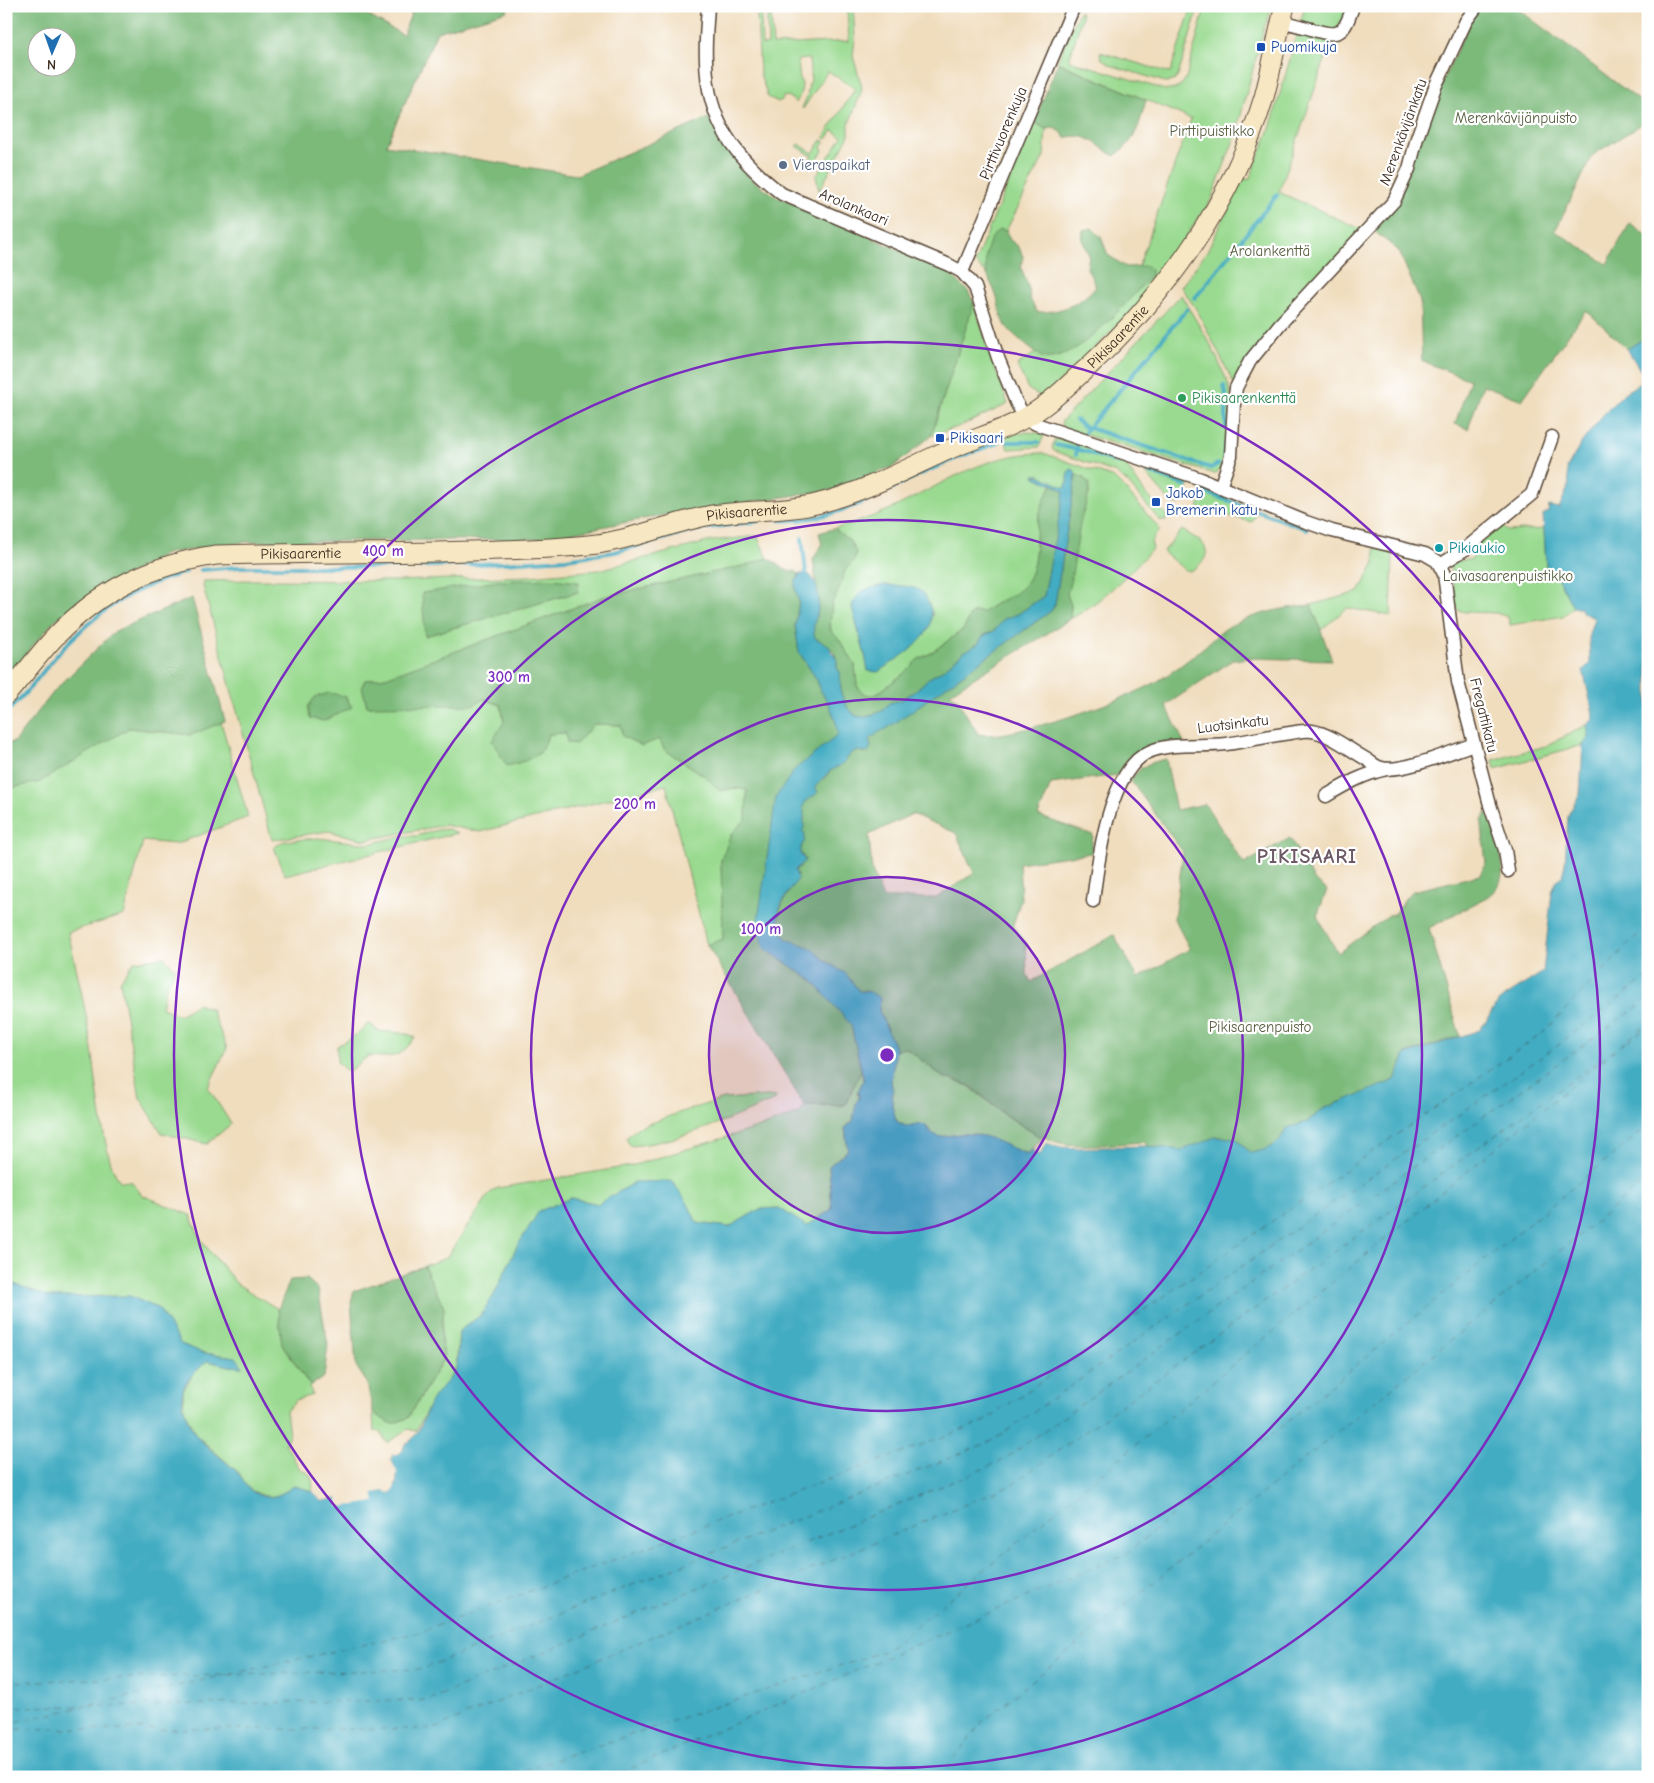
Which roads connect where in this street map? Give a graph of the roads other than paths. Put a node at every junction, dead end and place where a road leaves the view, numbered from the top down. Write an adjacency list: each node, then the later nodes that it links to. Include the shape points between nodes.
1 (708, 6): 6 (street, Arolankaari, via 706,60 711,99 715,114 740,157 782,194)
2 (1074, 6): 6 (street, Pirttivuorenkuja)
3 (1353, 6): 5 (street, via 1344,28 1334,34 1323,33)
4 (1477, 6): 9 (street, Merenkävijänkatu, via 1466,21 1436,87 1409,169 1394,200 1250,361 1236,388 1232,456)
5 (1283, 14): 7 (street, Pikisaarentie, via 1264,97 1254,125 1226,190 1198,239 1145,309 1108,348 1045,406)
6 (962, 272): 7 (street, Arolankaari, via 975,287 998,358)
7 (1025, 418): 9 (street); 11 (street, Pikisaarentie, via 822,503 706,516 602,544 478,551 216,555 177,562 113,588 87,608 54,637)
8 (1552, 437): 10 (street, via 1532,494 1464,550)
9 (1220, 487): 10 (street, via 1332,531 1425,554)
10 (1440, 564): 12 (street, Fregattikatu, via 1458,682)
11 (6, 695)
12 (1474, 744): 13 (street); 15 (street, Fregattikatu)
13 (1390, 769): 14 (street, via 1365,774); 16 (street, Luotsinkatu, via 1377,766 1312,731 1226,744 1151,750 1131,764 1120,786 1106,826)
14 (1326, 796)
15 (1508, 870)
16 (1093, 901)

